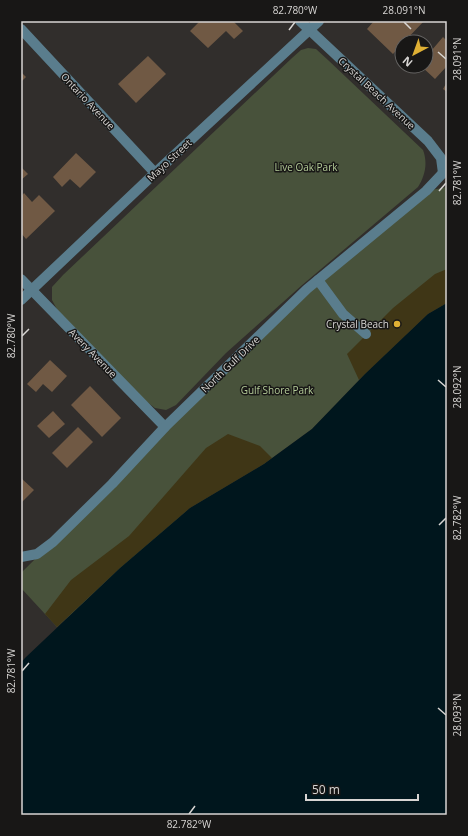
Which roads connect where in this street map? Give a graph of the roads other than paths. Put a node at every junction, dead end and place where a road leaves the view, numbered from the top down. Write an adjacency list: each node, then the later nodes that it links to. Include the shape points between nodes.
1 (300, 21): 4 (street, Crystal Beach Avenue)
2 (318, 21): 4 (street, Mayo Street)
3 (21, 29): 5 (street, Ontario Avenue)
4 (310, 30): 5 (street, Mayo Street); 6 (street, Crystal Beach Avenue, via 428,141 441,158)
5 (155, 173): 9 (street, Mayo Street)
6 (445, 173): 8 (street, North Gulf Drive)
7 (21, 279): 9 (street, Avery Avenue)
8 (318, 280): 11 (street, via 344,314); 12 (street, North Gulf Drive)
9 (31, 290): 10 (street, Mayo Street); 12 (street, Avery Avenue)
10 (21, 300)
11 (366, 334)
12 (164, 427): 13 (street, North Gulf Drive, via 112,484 53,542 37,554)
13 (21, 557)

